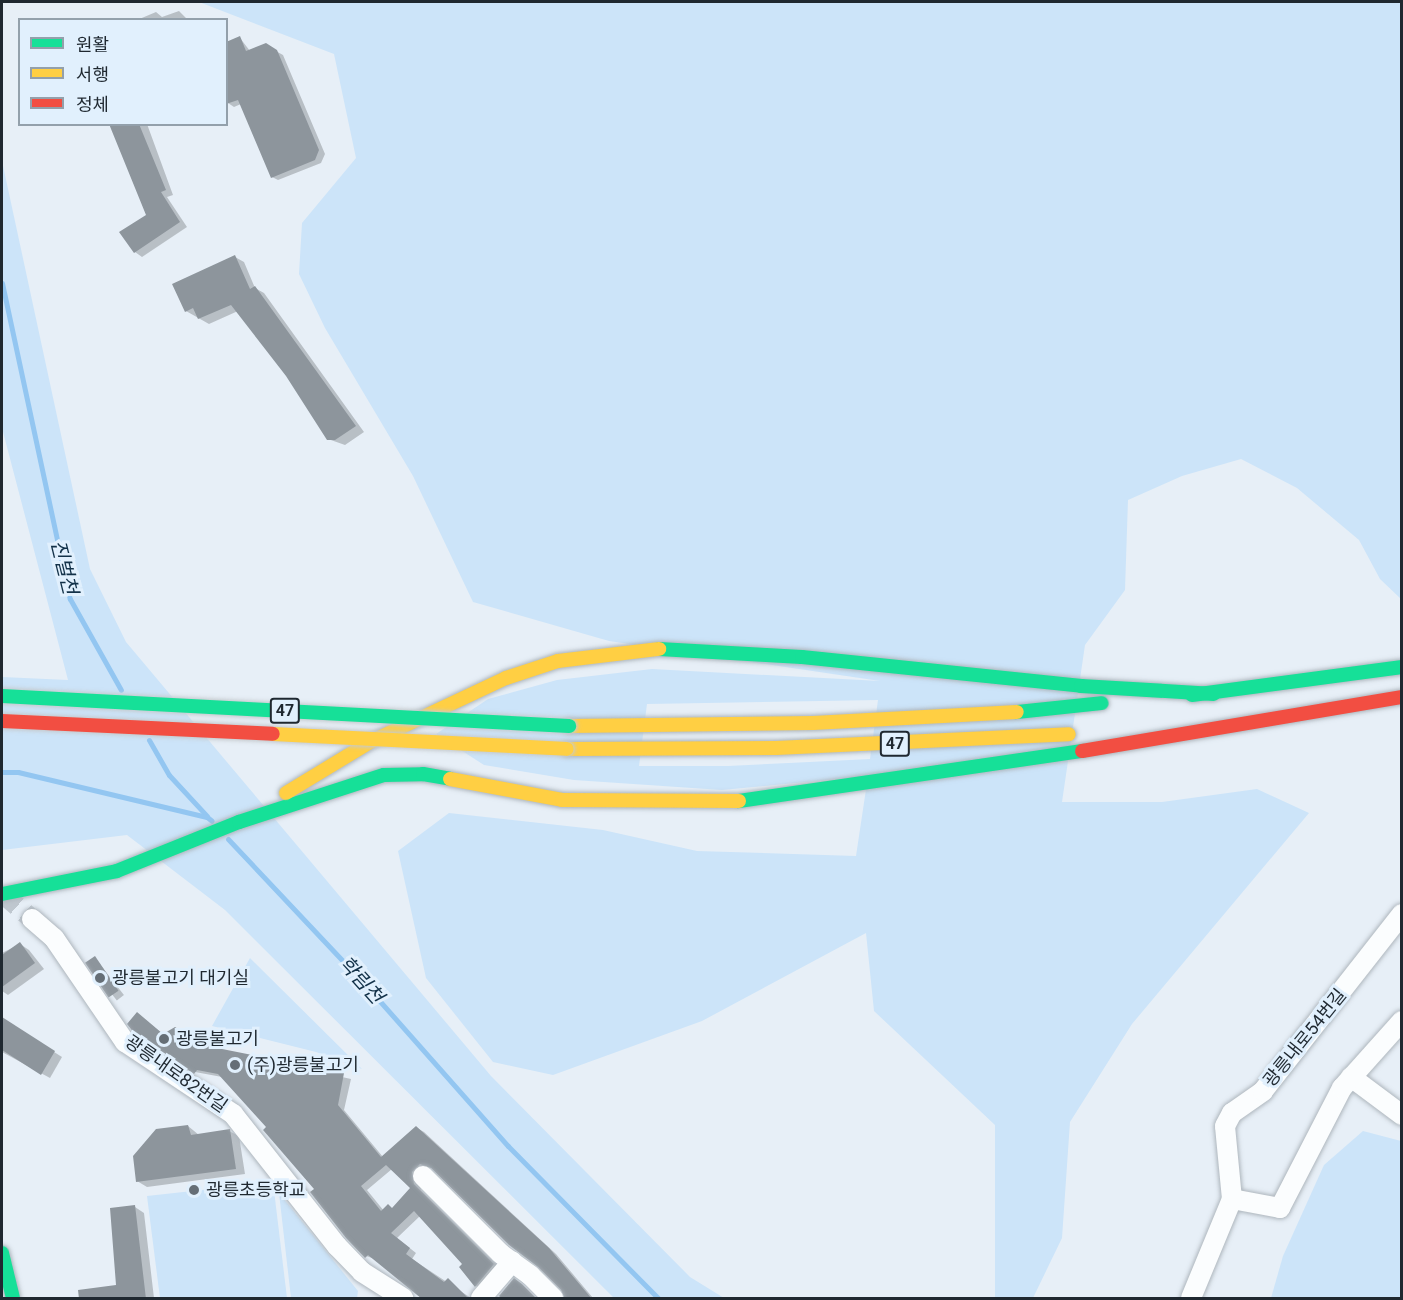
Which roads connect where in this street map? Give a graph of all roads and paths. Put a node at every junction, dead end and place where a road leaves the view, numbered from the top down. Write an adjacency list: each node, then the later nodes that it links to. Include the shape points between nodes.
1 (1401, 667): 2 (main road, 47)
2 (1214, 694): 3 (main road, 47, bridge, via 1008,713 813,723 569,726); 7 (main road, via 1081,686 802,657 665,648 579,659 506,678 372,741)
3 (2, 696)
4 (1401, 697): 6 (main road, 47)
5 (2, 721): 6 (main road, 47, bridge, via 567,749 776,748)
6 (1224, 726): 7 (main road, via 954,772 738,801 562,800 423,774 384,775)
7 (239, 822): 8 (main road, via 117,871)
8 (2, 894)
9 (1401, 914): 15 (street, 광릉내로54번길, via 1263,1091 1232,1113 1225,1126)
10 (32, 920): 19 (street, 광릉내로82번길, via 54,938 125,1042 233,1114 337,1246 362,1272)
11 (1401, 1021): 12 (street)
12 (1351, 1077): 13 (street); 15 (street, via 1280,1208)
13 (1401, 1115)
14 (423, 1176): 17 (street)
15 (1232, 1199): 22 (street, 광릉내로54번길)
16 (2, 1253): 18 (main road)
17 (512, 1262): 20 (street); 21 (street)
18 (13, 1299)
19 (403, 1299)
20 (481, 1299)
21 (554, 1299)
22 (1191, 1299)

